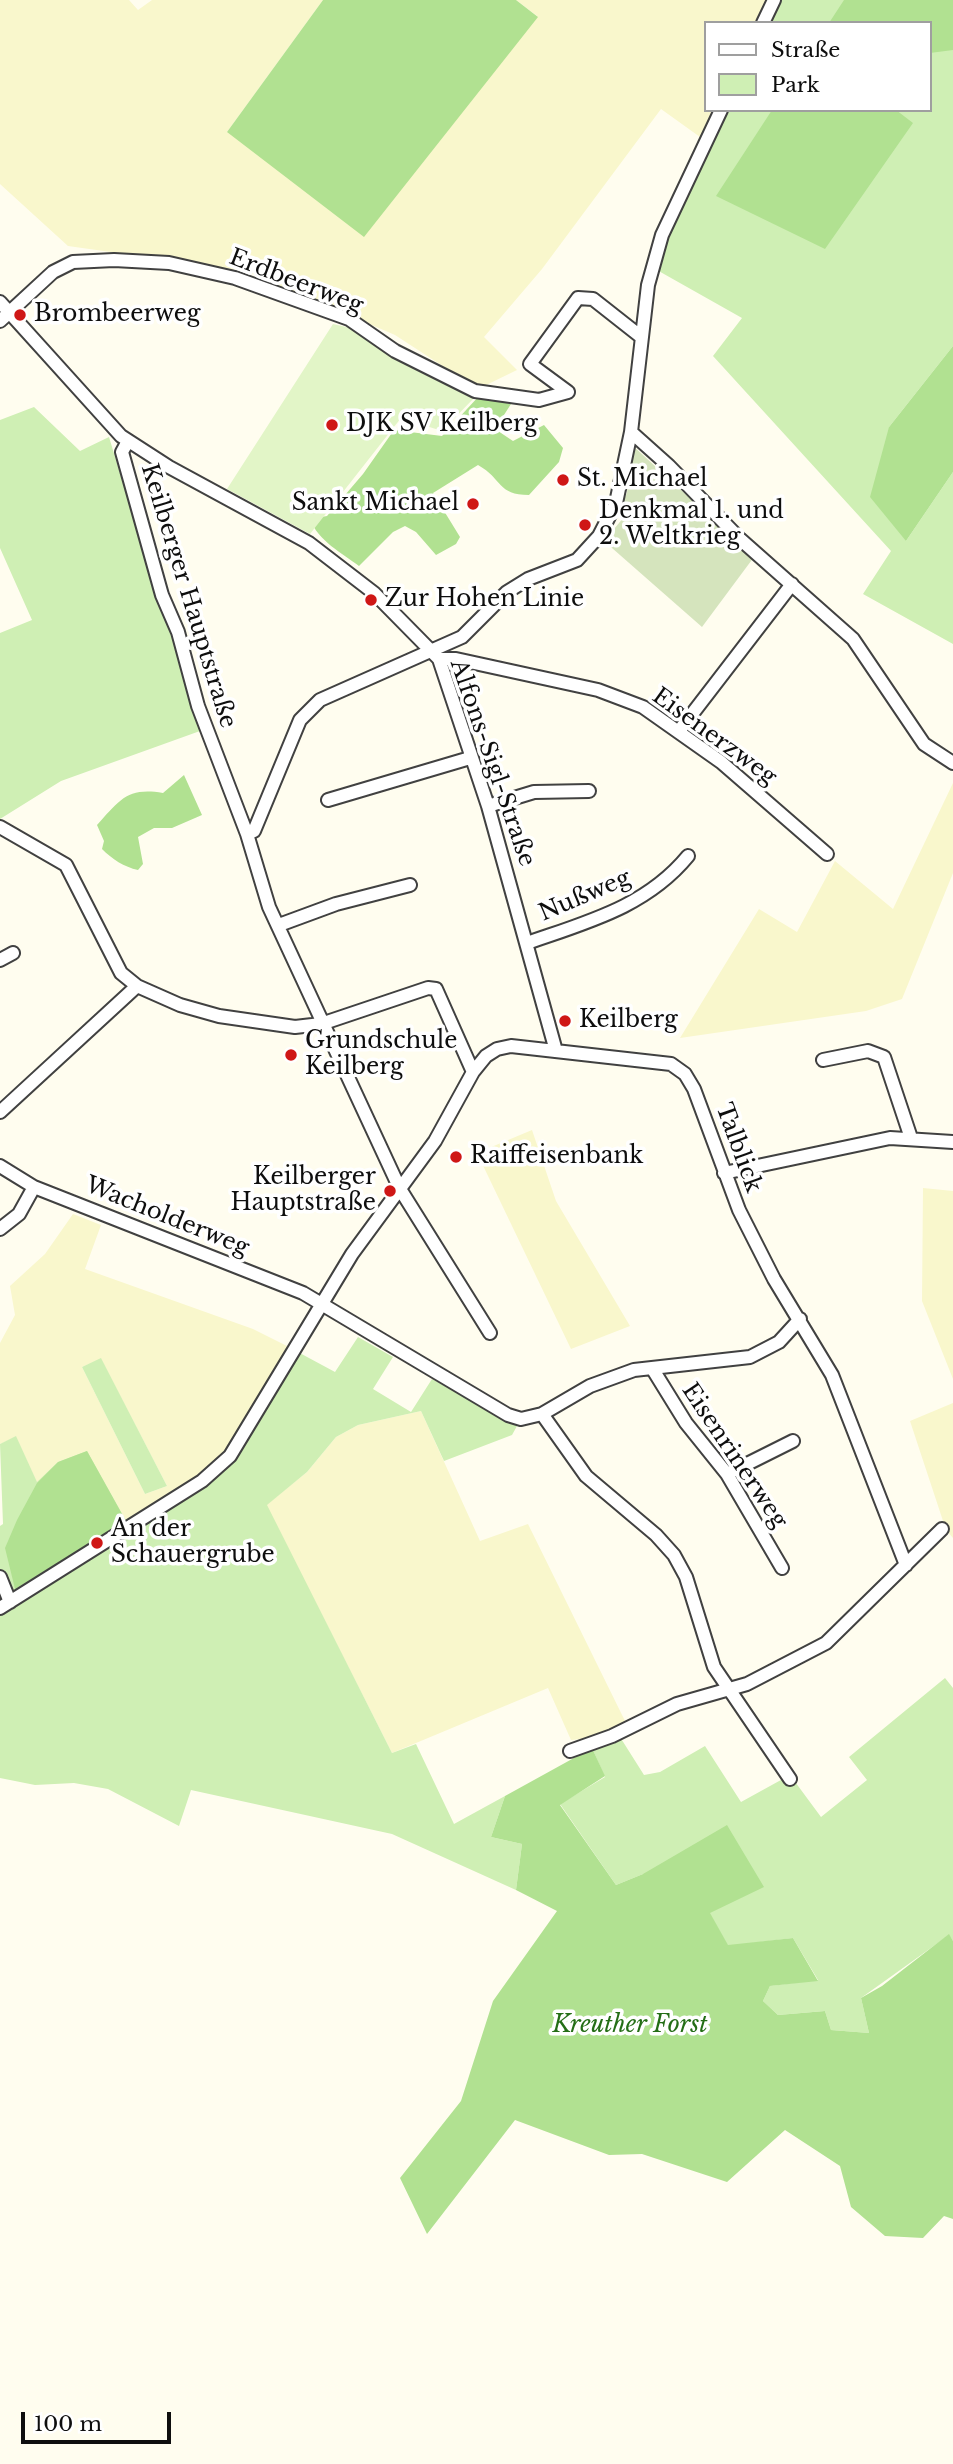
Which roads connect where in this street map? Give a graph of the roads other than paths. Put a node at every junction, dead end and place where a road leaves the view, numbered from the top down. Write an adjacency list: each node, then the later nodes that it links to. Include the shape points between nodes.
1 (774, 0): 2 (street)
2 (764, 21)
3 (720, 112): 6 (street, via 662,235)
4 (0, 302): 5 (street)
5 (5, 316): 6 (street, Erdbeerweg, via 53,272 73,262 169,263 235,278 349,319 395,351 475,391 539,400 568,392 530,364 579,298 593,299); 8 (street)
6 (640, 336): 7 (street)
7 (631, 432): 9 (street); 10 (street, via 616,503 599,536 578,560 518,586)
8 (125, 439): 10 (street, Alfons-Sigl-Straße, via 309,542 377,596); 18 (street, Keilberger Hauptstraße, via 122,452 162,595)
9 (792, 584): 11 (street); 13 (street, via 853,639 924,744)
10 (434, 656): 11 (street, Eisenerzweg, via 598,690 643,708); 12 (street, Alfons-Sigl-Straße); 18 (street, via 320,700 309,709 300,720 254,831)
11 (679, 731): 19 (street, Eisenerzweg, via 722,762)
12 (470, 758): 15 (street); 16 (street, Alfons-Sigl-Straße)
13 (953, 763)
14 (589, 791): 16 (street, via 534,792)
15 (328, 800)
16 (488, 806): 23 (street, Alfons-Sigl-Straße)
17 (0, 827): 26 (street, via 66,865 121,973)
18 (247, 834): 22 (street, Keilberger Hauptstraße)
19 (827, 854)
20 (688, 856): 23 (street, Nußweg, via 663,883 634,903)
21 (411, 885): 22 (street, via 336,904)
22 (279, 925): 27 (street, Keilberger Hauptstraße)
23 (527, 943): 28 (street, Alfons-Sigl-Straße)
24 (13, 953): 25 (street)
25 (0, 960)
26 (137, 986): 27 (street, via 219,1016 295,1027); 31 (street)
27 (321, 1024): 30 (street, via 436,989); 37 (street, Keilberger Hauptstraße)
28 (556, 1051): 30 (street, Talblick, via 497,1049); 35 (street, Talblick, via 677,1067 694,1089)
29 (823, 1060): 32 (street, via 868,1051 884,1057)
30 (473, 1072): 37 (street, Talblick, via 435,1141)
31 (0, 1112)
32 (911, 1138): 33 (street); 35 (street, via 890,1138)
33 (953, 1142)
34 (0, 1166): 36 (street, Wacholderweg)
35 (724, 1173): 40 (street, Talblick, via 755,1245)
36 (34, 1187): 38 (street, via 19,1214); 39 (street, Wacholderweg)
37 (400, 1189): 39 (street, Talblick); 41 (street, Keilberger Hauptstraße)
38 (0, 1229)
39 (322, 1303): 43 (street, Wacholderweg, via 508,1415 521,1419); 50 (street, Talblick, via 230,1456 202,1482)
40 (800, 1319): 42 (street, via 779,1342 750,1357); 47 (street, Talblick, via 848,1411)
41 (490, 1333)
42 (652, 1368): 43 (street, via 615,1376); 45 (street, Eisenrinerweg, via 686,1423)
43 (542, 1414): 51 (street, via 586,1476 674,1555 686,1577 714,1667)
44 (793, 1441): 45 (street)
45 (727, 1474): 48 (street, Eisenrinerweg)
46 (942, 1530): 47 (street)
47 (906, 1565): 51 (street, via 826,1643 747,1684)
48 (782, 1567)
49 (0, 1577): 50 (street)
50 (5, 1605)
51 (727, 1689): 52 (street, via 677,1704); 53 (street)
52 (570, 1751)
53 (790, 1779)

